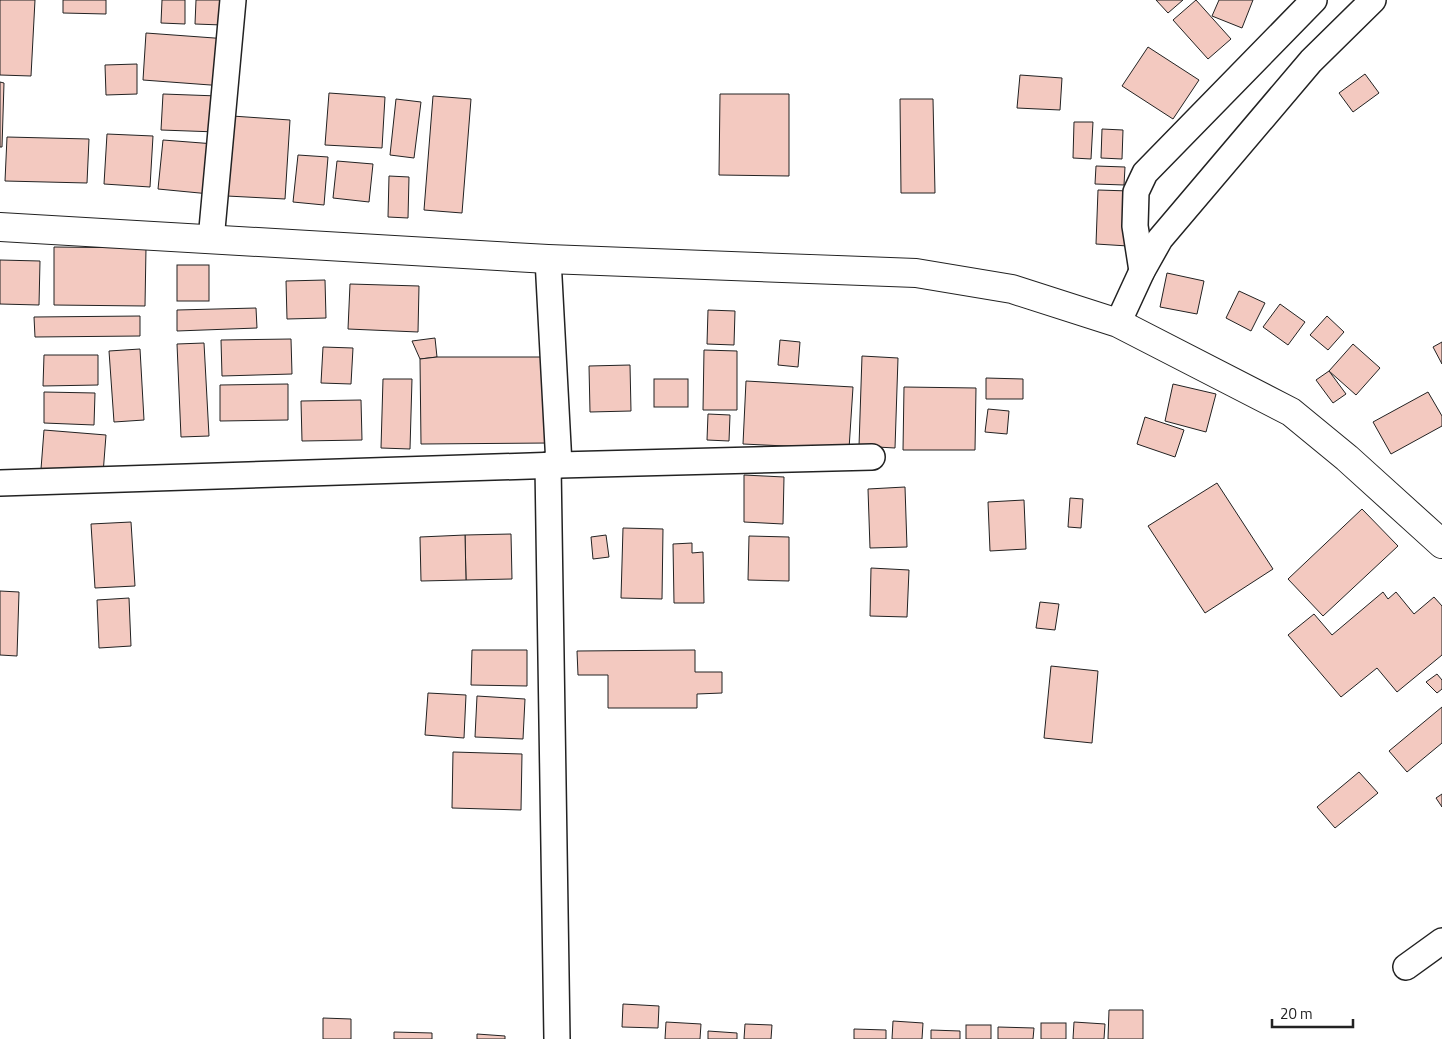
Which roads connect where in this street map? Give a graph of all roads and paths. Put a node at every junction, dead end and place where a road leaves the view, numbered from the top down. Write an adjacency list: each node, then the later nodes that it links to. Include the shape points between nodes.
1 (233, 0): 5 (street)
2 (1314, 0): 7 (street, via 1146,173 1136,192 1135,226)
3 (1373, 0): 7 (street, via 1311,61 1160,240)
4 (0, 227): 5 (main road)
5 (211, 240): 6 (main road)
6 (548, 259): 8 (main road, via 916,273 1012,289); 10 (street)
7 (1142, 271): 8 (street)
8 (1118, 323): 12 (main road, via 1291,412)
9 (872, 457): 10 (street)
10 (553, 465): 11 (street); 15 (street)
11 (0, 483)
12 (1442, 544)
13 (1442, 941): 14 (street)
14 (1406, 967)
15 (557, 1039)

